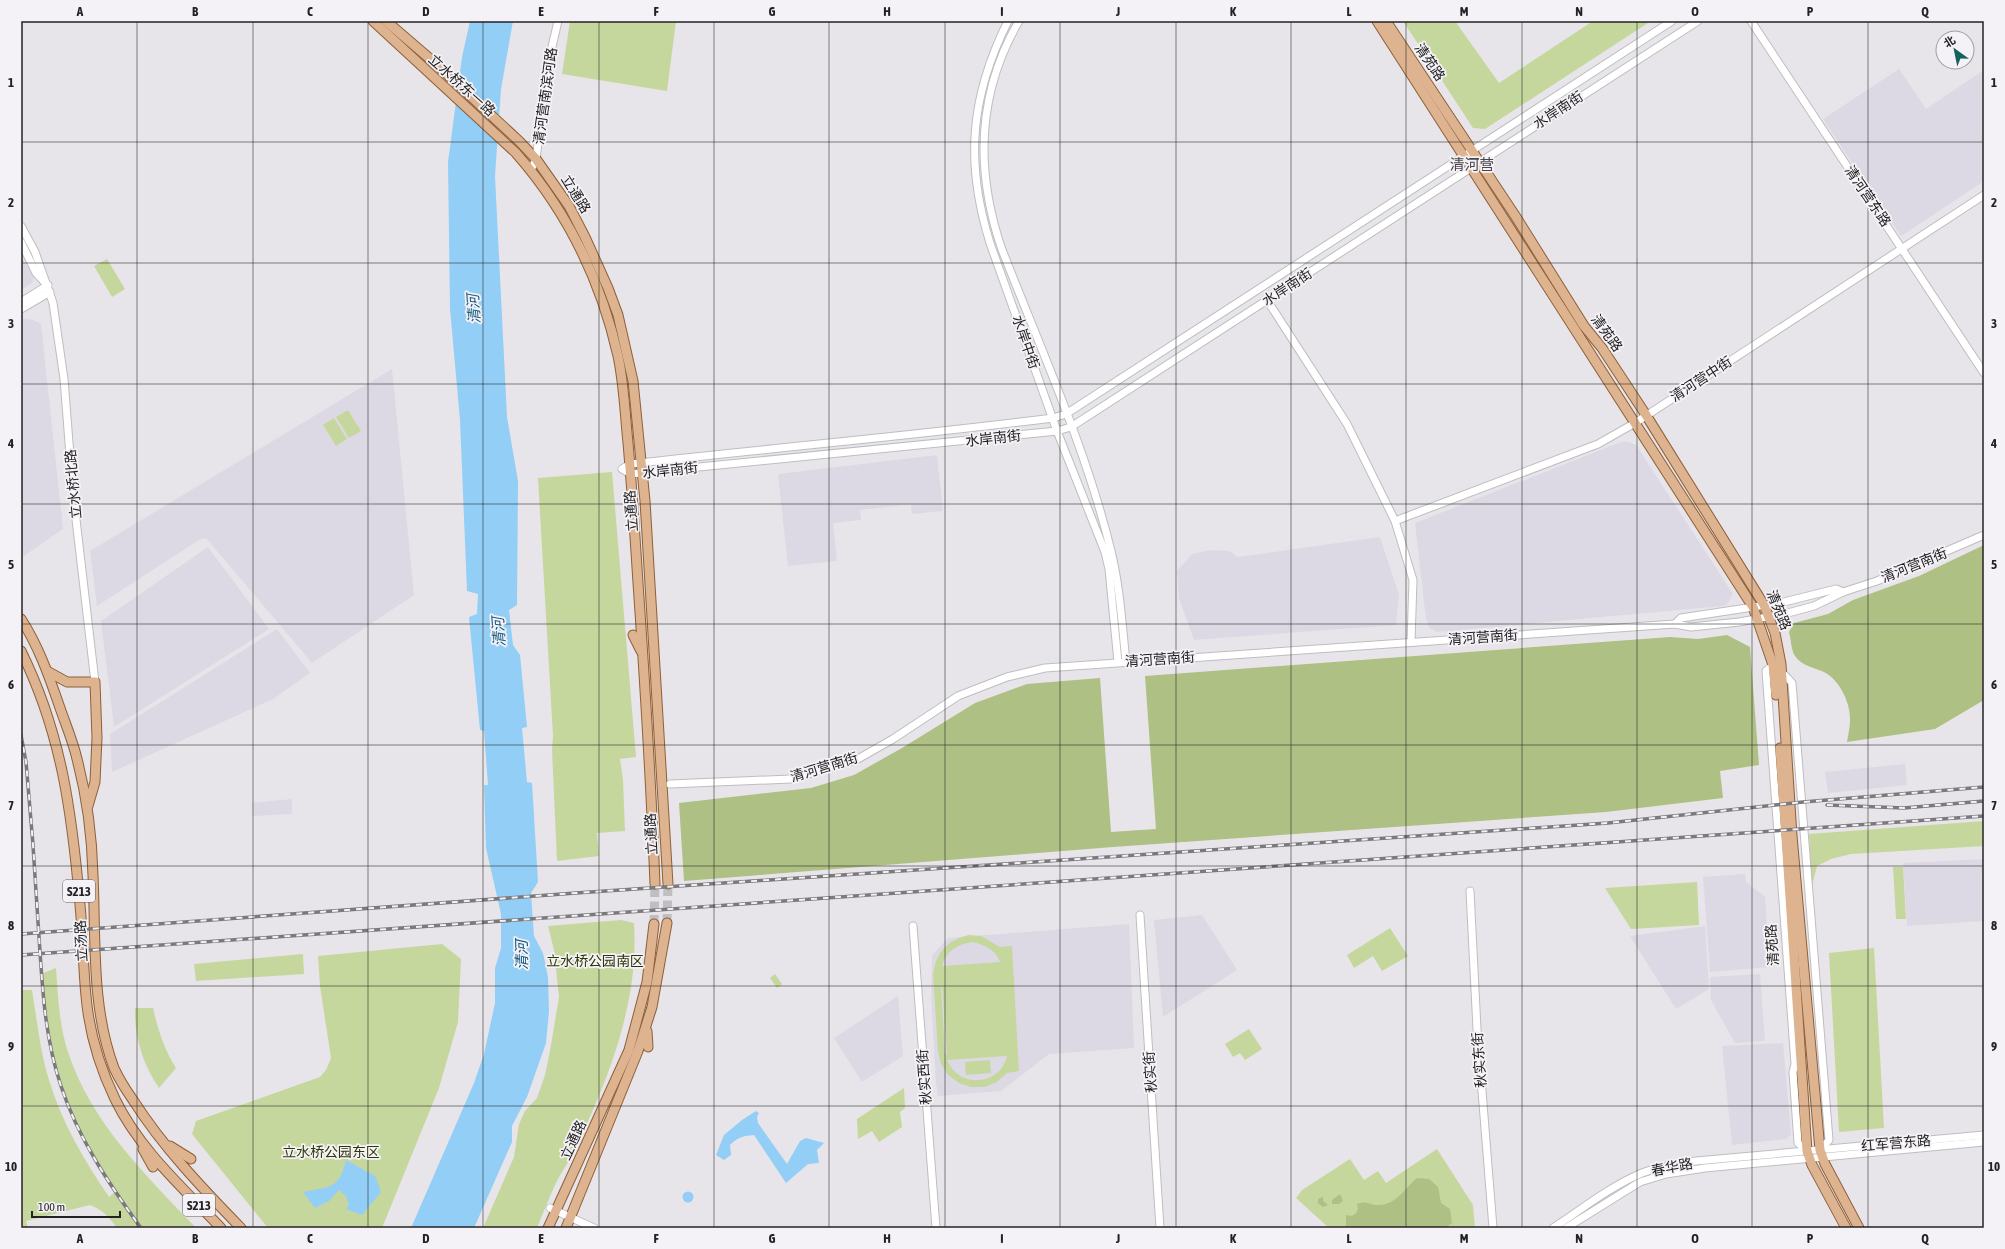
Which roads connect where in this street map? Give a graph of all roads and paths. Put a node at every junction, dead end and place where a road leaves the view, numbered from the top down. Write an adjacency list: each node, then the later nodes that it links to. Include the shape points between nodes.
1 (373, 21): 16 (main road, 立水桥东一路, via 516,153)
2 (386, 21): 13 (main road, 立水桥东一路, via 436,64)
3 (558, 21): 13 (street, 清河营南滨河路, via 548,64)
4 (1008, 21): 30 (street, 水岸中街, via 980,90 974,174 988,237)
5 (1019, 21): 28 (street, 水岸中街, via 1003,52 990,91 983,150 987,195 1001,247)
6 (1377, 21): 12 (main road, 清苑路)
7 (1386, 21): 11 (main road, 清苑路)
8 (1672, 21): 11 (street, 水岸南街)
9 (1698, 21): 14 (street, 水岸南街)
10 (1750, 21): 20 (street, 清河营东路)
11 (1472, 150): 12 (street, 水岸南街); 14 (main road, 清苑路)
12 (1463, 156): 15 (main road, 清苑路); 28 (street, 水岸南街)
13 (536, 160): 16 (street, 清河营南滨河路); 21 (main road, 立通路, via 569,206)
14 (1480, 161): 15 (street, 水岸南街); 29 (main road, 清苑路, via 1584,326 1602,348)
15 (1470, 167): 24 (street, 水岸南街); 31 (main road, 清苑路)
16 (531, 170): 35 (main road, 立通路, via 570,228 599,289 618,358)
17 (1984, 195): 20 (street, 清河营中街)
18 (21, 226): 23 (street, 立水桥北路, via 35,252)
19 (21, 242): 23 (street, via 36,273)
20 (1903, 248): 27 (street, 清河营东路); 29 (street, 清河营中街)
21 (594, 255): 22 (main road); 34 (main road, 立通路, via 618,315 627,349 633,381)
22 (615, 285)
23 (49, 288): 25 (street); 26 (street); 58 (street, 立水桥北路, via 62,356 74,502)
24 (1267, 300): 32 (street, 水岸南街); 38 (street, via 1347,424)
25 (21, 302)
26 (21, 309)
27 (1984, 373)
28 (1066, 414): 30 (street, 水岸南街); 32 (street, 水岸中街)
29 (1646, 415): 31 (street, 清河营中街); 43 (main road, 清苑路)
30 (1053, 418): 33 (street, 水岸中街); 34 (street, 水岸南街, via 931,434 883,436)
31 (1634, 423): 38 (street, 清河营中街, via 1598,444); 44 (main road, 清苑路)
32 (1071, 427): 33 (street, 水岸南街); 54 (street, 水岸中街, via 1111,550)
33 (1057, 431): 36 (street, 水岸南街); 53 (street, 水岸中街, via 1105,552)
34 (641, 462): 35 (street, 水岸南街); 36 (main road, 立通路)
35 (630, 464): 37 (main road, 立通路)
36 (642, 473): 37 (street, 水岸南街); 41 (main road, 立通路)
37 (631, 474): 52 (main road, 立通路)
38 (1395, 521): 50 (street, via 1413,580)
39 (1984, 535): 42 (street, 清河营南街, via 1877,581)
40 (657, 577): 41 (main road)
41 (650, 591): 62 (main road, 立通路)
42 (1843, 592): 43 (street, 清河营南街, via 1836,589); 45 (street, 清河营南街, via 1814,606)
43 (1764, 605): 44 (street, 清河营南街); 45 (main road, 清苑路)
44 (1754, 607): 47 (main road, 清苑路); 48 (street, 清河营南街, via 1681,618)
45 (1768, 617): 47 (street, 清河营南街); 57 (main road, 清苑路, via 1775,633)
46 (21, 619): 56 (main road, 立汤路 / S213)
47 (1758, 619): 48 (street, 清河营南街, via 1711,626); 55 (main road, 清苑路)
48 (1675, 624): 50 (street, 清河营南街)
49 (633, 635): 52 (main road)
50 (1412, 642): 54 (street, 清河营南街)
51 (21, 651): 74 (main road, 立汤路 / S213, via 35,679 55,738 71,811 86,998 98,1052 116,1100)
52 (643, 656): 61 (main road, 立通路, via 652,781)
53 (1118, 662): 54 (street, 清河营南街); 59 (street, 清河营南街, via 1045,668 990,682 958,696 856,760 791,779)
54 (1126, 662)
55 (1773, 665): 71 (street, 清苑路, via 1766,671); 72 (main road, 清苑路)
56 (47, 671): 58 (main road, via 67,682); 60 (main road, 立汤路 / S213, via 77,757)
57 (1781, 671): 70 (street, 清苑路, via 1792,683); 73 (main road, 清苑路)
58 (95, 682): 60 (main road, via 95,782)
59 (670, 784)
60 (88, 808): 76 (main road, 立汤路 / S213, via 98,999 104,1031 115,1070)
61 (655, 884)
62 (668, 884)
63 (1470, 891): 91 (street, 秋实东街, via 1477,1029)
64 (1140, 916): 90 (street, 秋实街)
65 (667, 923): 68 (main road, 立通路)
66 (654, 924): 82 (main road, 立通路, via 647,982 629,1050)
67 (913, 926): 89 (street, 秋实西街)
68 (647, 1024): 69 (main road); 83 (main road, 立通路)
69 (648, 1047)
70 (1821, 1054): 73 (street); 78 (street, 清苑路, via 1829,1140)
71 (1794, 1064): 72 (street); 79 (street, 清苑路, via 1798,1144)
72 (1803, 1082): 79 (main road, 清苑路)
73 (1814, 1090): 78 (main road, 清苑路)
74 (132, 1130): 81 (main road); 84 (main road, 立汤路 / S213)
75 (1984, 1135): 78 (street, 红军营东路)
76 (161, 1140): 80 (main road); 85 (main road, 立汤路 / S213)
77 (1984, 1142): 78 (street, 红军营东路)
78 (1821, 1153): 79 (street, 红军营东路); 95 (main road, 清苑路)
79 (1808, 1155): 92 (street, 春华路, via 1684,1163 1651,1170 1624,1182); 93 (street, 春华路, via 1657,1176 1629,1188); 94 (main road, 清苑路)
80 (191, 1160)
81 (153, 1167)
82 (553, 1210): 83 (street); 86 (main road, 立通路)
83 (570, 1218): 87 (main road, 立通路); 88 (street)
84 (221, 1228)
85 (241, 1228)
86 (548, 1228)
87 (566, 1228)
88 (594, 1228)
89 (936, 1228)
90 (1160, 1228)
91 (1493, 1228)
92 (1553, 1228)
93 (1566, 1228)
94 (1846, 1228)
95 (1859, 1228)

